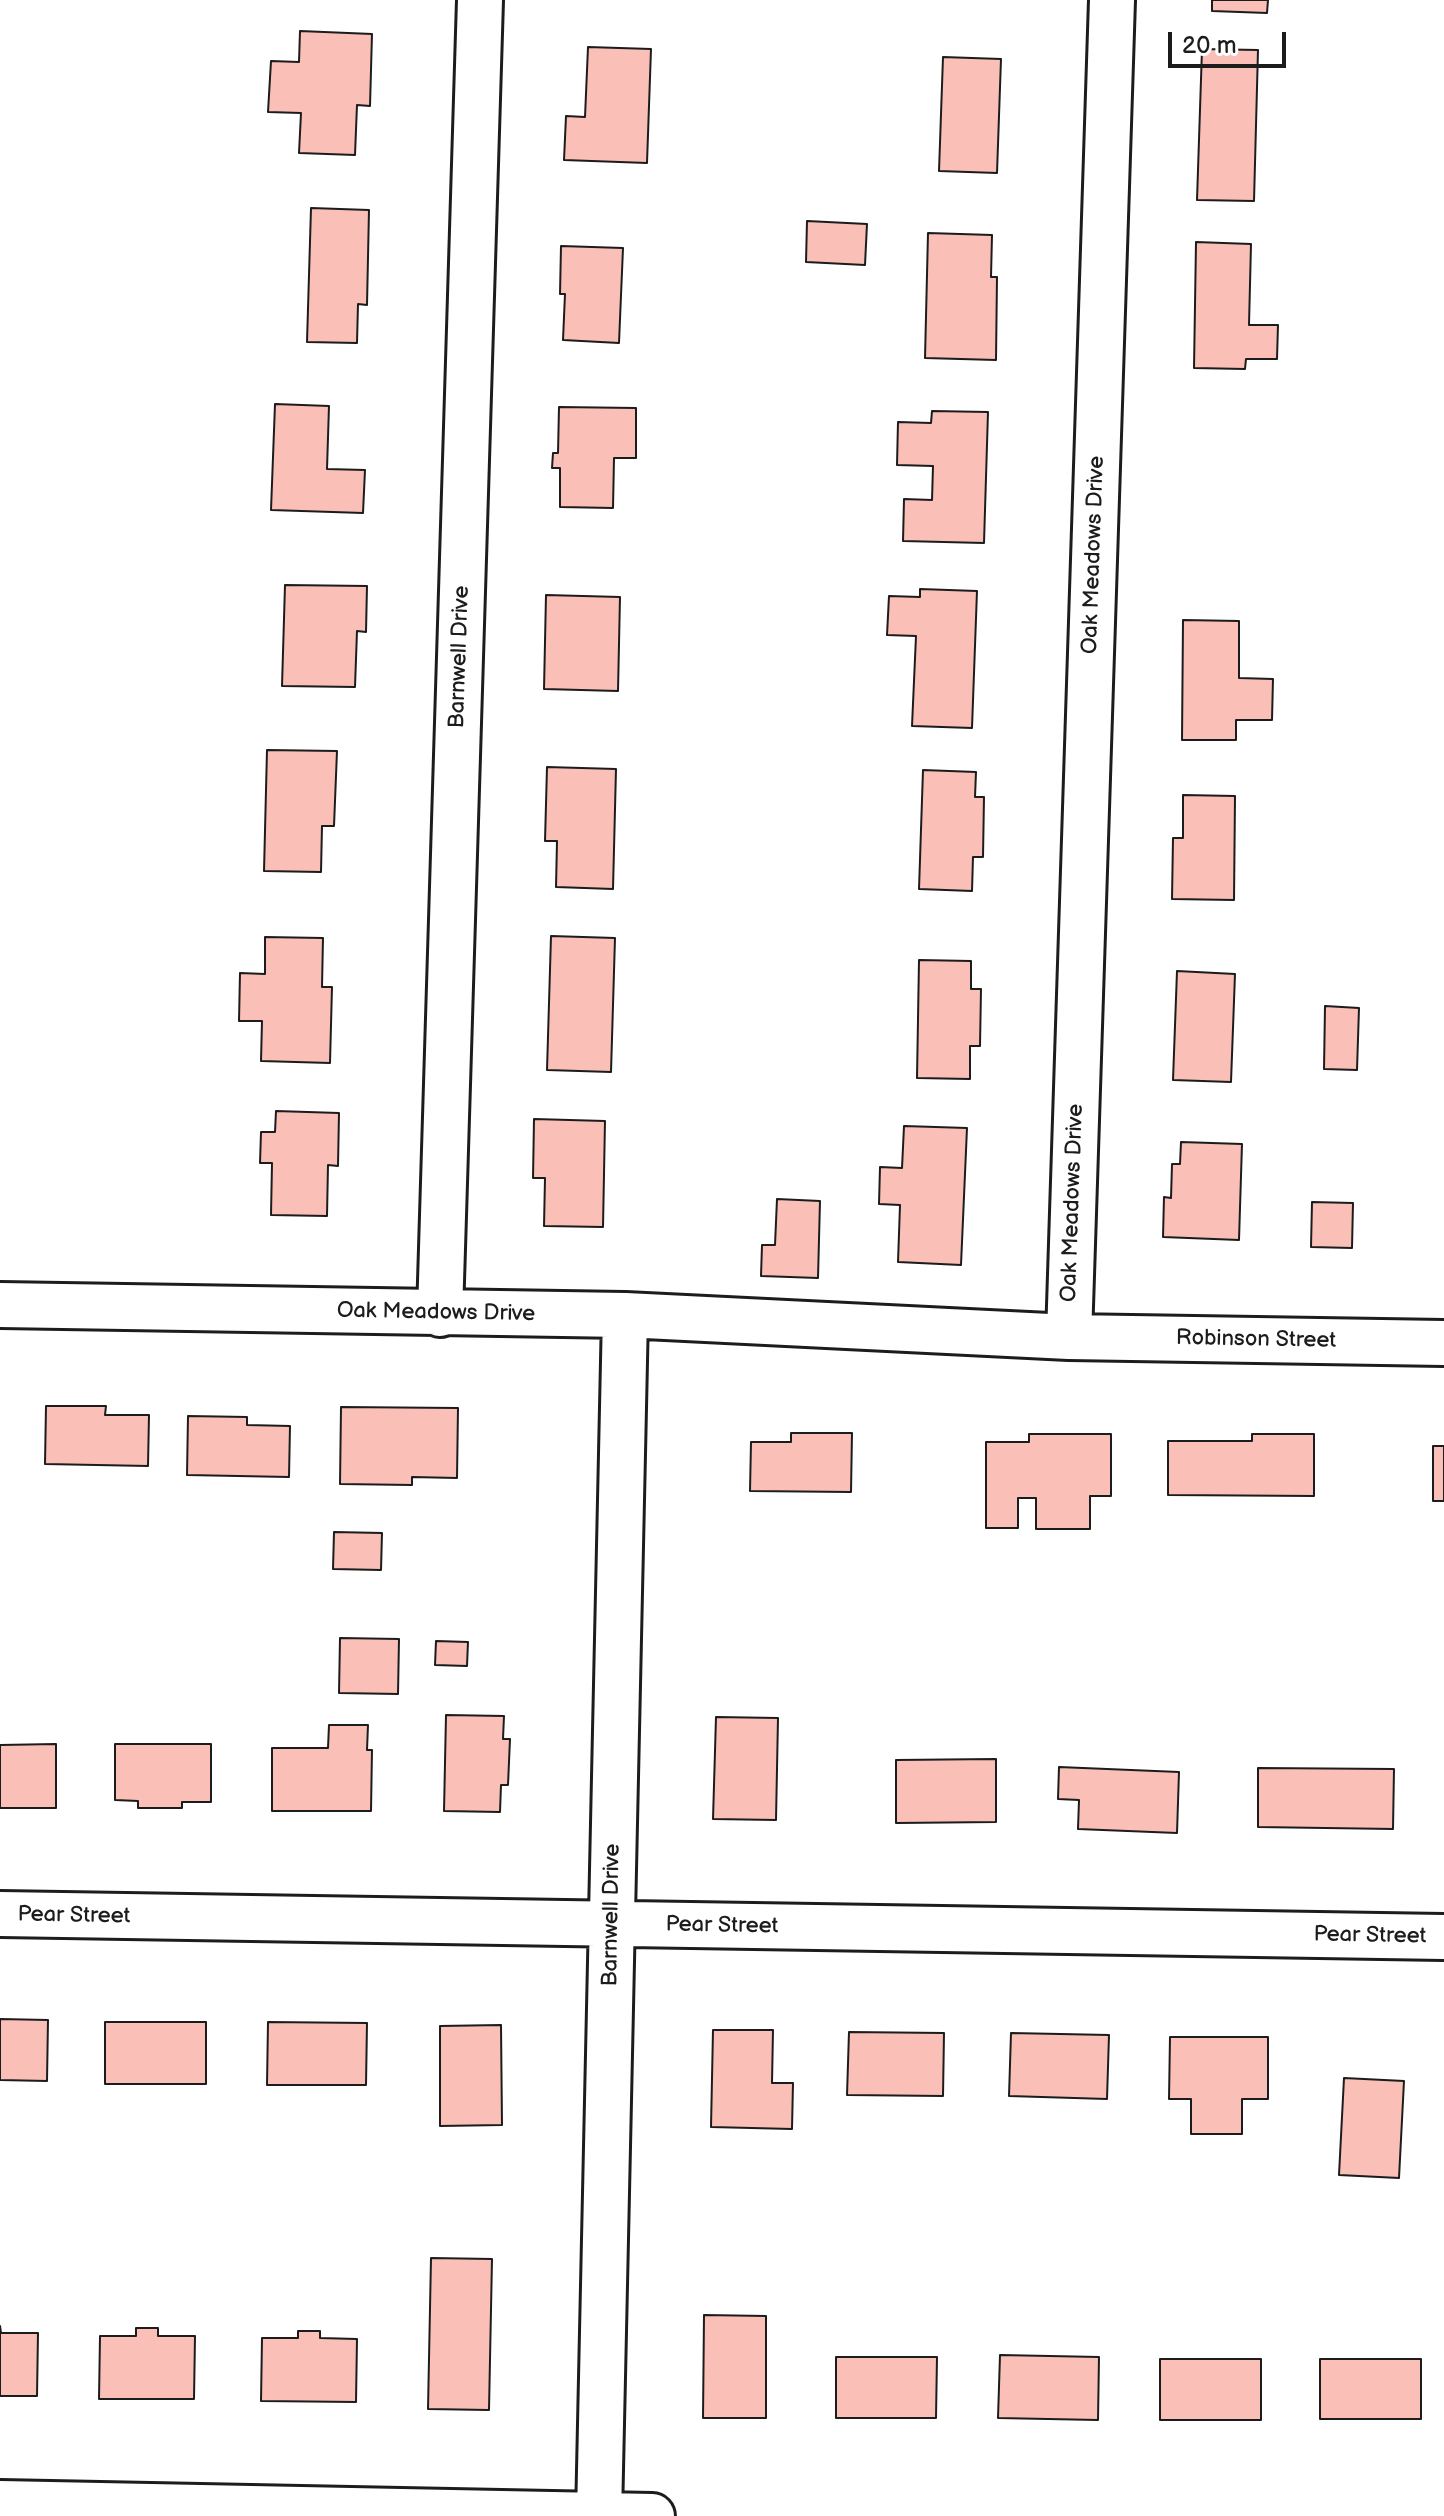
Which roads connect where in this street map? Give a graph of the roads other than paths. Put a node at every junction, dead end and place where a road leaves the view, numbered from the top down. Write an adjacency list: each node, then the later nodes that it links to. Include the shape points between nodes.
1 (480, 0): 4 (street, Barnwell Drive)
2 (1112, 0): 6 (street, Oak Meadows Drive)
3 (0, 1305): 4 (street, Oak Meadows Drive)
4 (440, 1314): 5 (street, Oak Meadows Drive)
5 (625, 1315): 6 (street, Oak Meadows Drive); 9 (street, Barnwell Drive)
6 (1069, 1337): 7 (street, Robinson Street)
7 (1444, 1343)
8 (0, 1914): 9 (street, Pear Street)
9 (612, 1924): 10 (street, Pear Street); 12 (street, Barnwell Drive)
10 (1444, 1937)
11 (0, 2503): 12 (street)
12 (599, 2516): 13 (street)
13 (652, 2516)

